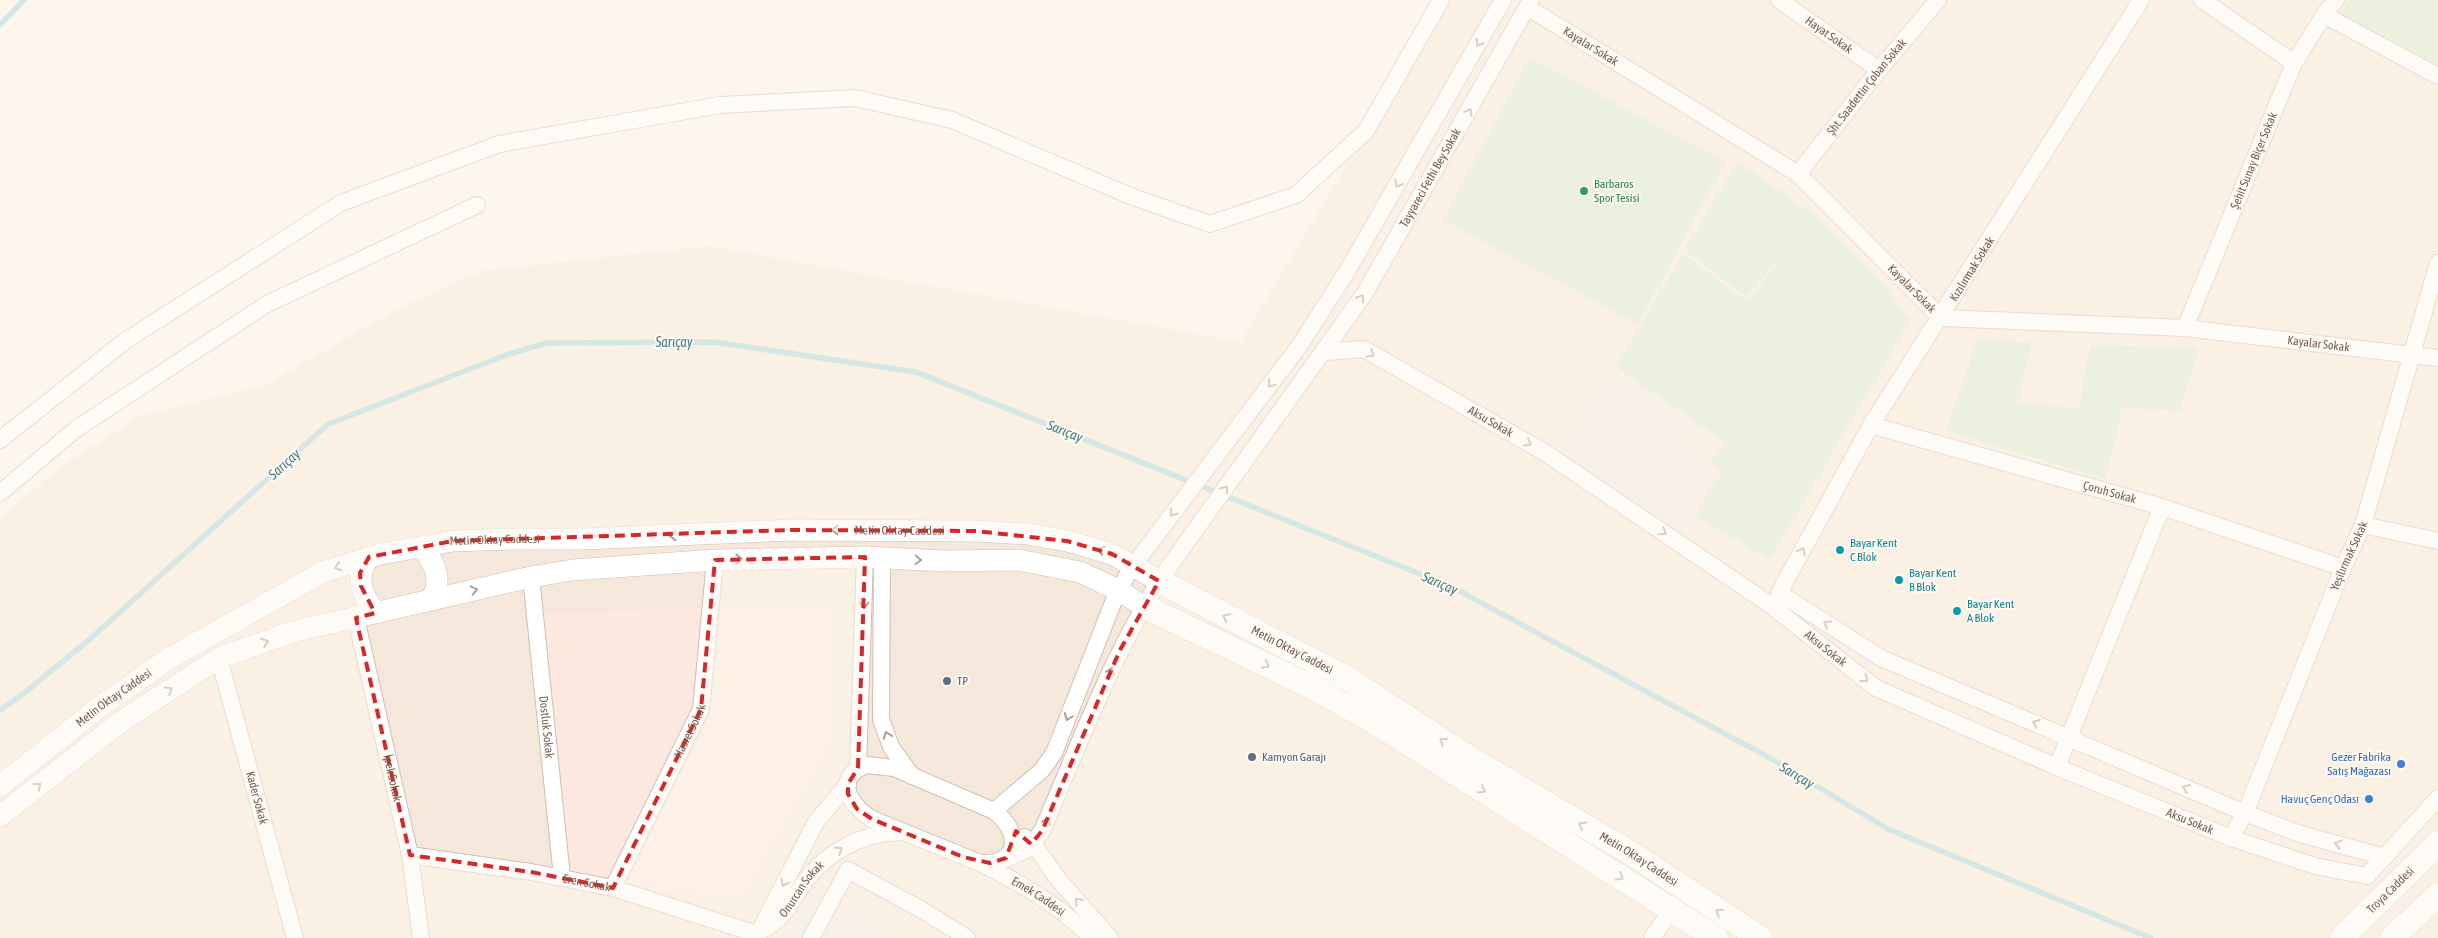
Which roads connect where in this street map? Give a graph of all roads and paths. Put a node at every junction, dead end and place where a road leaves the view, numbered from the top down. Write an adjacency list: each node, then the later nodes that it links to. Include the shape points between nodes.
1 (1441, 0): 22 (street, via 1366,131 1296,195 1210,224 1133,198 952,120 855,98 720,105 499,144 341,203 125,341)
2 (1503, 0): 31 (street, Tayyareci Fethi Bey Sokak, one-way to 31, via 1349,268 1300,345)
3 (1779, 0): 11 (street, Hayat Sokak)
4 (1938, 0): 11 (street, Şht. Saadettin Çoban Sokak)
5 (2141, 0): 16 (street, Kızılırmak Sokak)
6 (2202, 0): 10 (street)
7 (2336, 0): 9 (street, Şehit Sunay Biçer Sokak)
8 (1529, 4): 13 (street, Kayalar Sokak); 18 (street, Tayyareci Fethi Bey Sokak, one-way to 8, via 1365,293)
9 (2324, 15): 10 (street, Şehit Sunay Biçer Sokak); 12 (street)
10 (2294, 63): 17 (street, Şehit Sunay Biçer Sokak)
11 (1879, 70): 13 (street, Şht. Saadettin Çoban Sokak)
12 (2438, 76)
13 (1798, 174): 16 (street, Kayalar Sokak)
14 (477, 206): 23 (street, via 267,304 76,429)
15 (2438, 263): 19 (street, Yeşilırmak Sokak)
16 (1941, 318): 17 (street, Kayalar Sokak); 21 (street, Kızılırmak Sokak)
17 (2185, 328): 19 (street, Kayalar Sokak)
18 (1324, 352): 33 (street, Tayyareci Fethi Bey Sokak, one-way to 18); 43 (street, Aksu Sokak, one-way to 43, via 1364,349 1544,452 1769,604 1876,688)
19 (2412, 356): 20 (street, Kayalar Sokak); 25 (street, Yeşilırmak Sokak)
20 (2438, 358)
21 (1871, 426): 24 (street, Çoruh Sokak); 36 (street, Kızılırmak Sokak, one-way to 21)
22 (0, 440)
23 (0, 493)
24 (2162, 508): 32 (street, Çoruh Sokak); 42 (street)
25 (2363, 526): 26 (street); 32 (street, Yeşilırmak Sokak)
26 (2438, 541)
27 (420, 547): 28 (street, Metin Oktay Caddesi); 31 (street, Metin Oktay Caddesi, one-way to 27, via 1067,541 1028,534 976,531 790,530 452,541); 37 (street, via 436,566 437,591)
28 (369, 557): 39 (street, via 360,573 364,596); 47 (street, Metin Oktay Caddesi, one-way to 47, via 323,572 170,658 102,705)
29 (874, 558): 30 (street, Metin Oktay Caddesi, one-way to 29); 35 (street, Metin Oktay Caddesi, one-way to 35, via 1018,560 1080,572); 44 (street, one-way to 44); 45 (street, one-way to 29, via 891,747 881,719)
30 (715, 560): 34 (street, Metin Oktay Caddesi, via 573,570); 63 (street, Hasret Sokak, via 702,709)
31 (1135, 563): 33 (street, Metin Oktay Caddesi); 35 (street, Tayyareci Fethi Bey Sokak)
32 (2343, 568): 50 (street, Yeşilırmak Sokak)
33 (1162, 576): 38 (street, Tayyareci Fethi Bey Sokak); 76 (main road, Metin Oktay Caddesi, one-way to 33, via 1634,855 1468,757 1350,680)
34 (531, 577): 37 (street, Metin Oktay Caddesi, one-way to 34); 62 (street, Dostluk Sokak)
35 (1118, 590): 38 (street, Metin Oktay Caddesi); 49 (street, Tayyareci Fethi Bey Sokak, one-way to 49, via 1054,753 1042,770)
36 (1778, 593): 42 (street, Aksu Sokak, one-way to 36, via 1881,658)
37 (431, 600): 39 (street, Metin Oktay Caddesi)
38 (1144, 606): 56 (street, Tayyareci Fethi Bey Sokak, one-way to 38, via 1042,831 1120,650); 66 (main road, Metin Oktay Caddesi, one-way to 66, via 1310,686 1373,721)
39 (377, 613): 40 (street, Metin Oktay Caddesi)
40 (356, 618): 41 (street, Metin Oktay Caddesi, one-way to 40, via 292,632); 57 (street, İpek Sokak)
41 (219, 658): 51 (street, Metin Oktay Caddesi, one-way to 41, via 122,721); 68 (street, Kader Sokak)
42 (2069, 737): 43 (street); 50 (street, Aksu Sokak, one-way to 42)
43 (2057, 767): 54 (street, Aksu Sokak)
44 (858, 768): 45 (street, via 886,766); 46 (street, Onurcan Sokak)
45 (912, 776): 49 (street)
46 (848, 784): 53 (street, Emek Caddesi, via 848,794 857,809); 67 (street, Onurcan Sokak, one-way to 67, via 816,822)
47 (0, 786)
48 (2438, 798): 58 (street)
49 (994, 811): 52 (street)
50 (2245, 813): 54 (street, Yeşilırmak Sokak); 58 (street, Aksu Sokak, one-way to 50, via 2300,834)
51 (0, 816)
52 (1008, 824): 56 (street); 59 (street, via 1014,841 1006,858)
53 (902, 832): 60 (street, Emek Caddesi); 67 (street, Onurcan Sokak, one-way to 53, via 779,918 808,878 835,851 858,839)
54 (2231, 838): 61 (street, Aksu Sokak, via 2315,866)
55 (2438, 843): 64 (main road, Troya Caddesi)
56 (1031, 844): 59 (street, via 1026,850); 73 (street, one-way to 56)
57 (410, 855): 62 (street, Eren Sokak); 69 (street, İpek Sokak)
58 (2385, 857): 61 (street)
59 (998, 862): 60 (street)
60 (980, 863): 72 (street, Emek Caddesi, via 1032,889)
61 (2367, 876): 64 (street)
62 (562, 877): 63 (street, Eren Sokak)
63 (613, 888): 67 (street, Eren Sokak)
64 (2386, 894): 77 (main road, Troya Caddesi)
65 (2431, 903): 78 (main road)
66 (1671, 910): 74 (street); 75 (main road, Metin Oktay Caddesi)
67 (756, 936)
68 (295, 938)
69 (421, 938)
70 (811, 938): 71 (street, via 848,870)
71 (967, 938)
72 (1092, 938)
73 (1110, 938)
74 (1652, 938)
75 (1716, 938)
76 (1760, 938)
77 (2342, 938)
78 (2392, 938)

